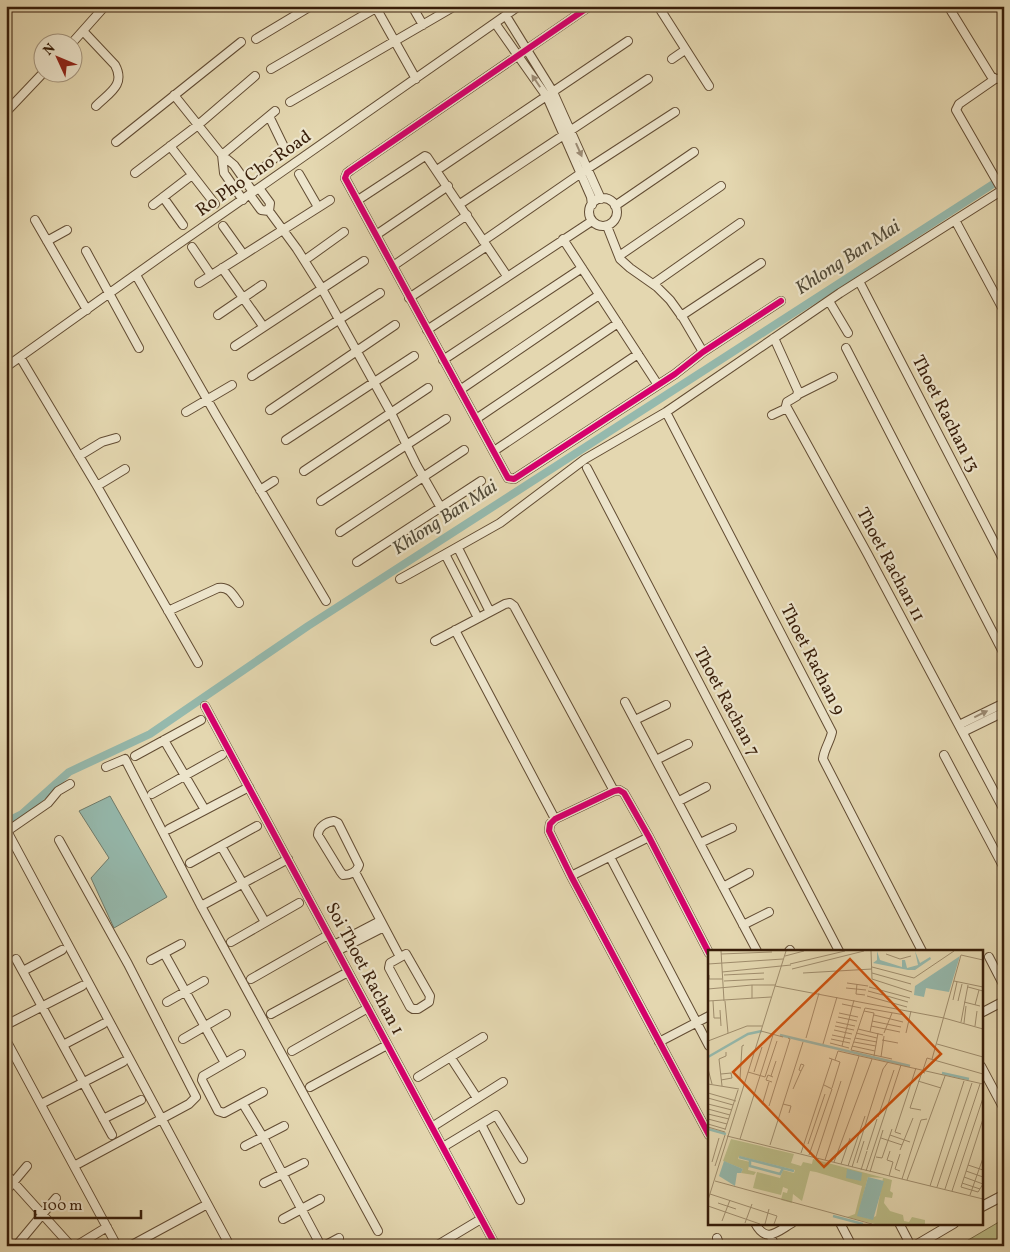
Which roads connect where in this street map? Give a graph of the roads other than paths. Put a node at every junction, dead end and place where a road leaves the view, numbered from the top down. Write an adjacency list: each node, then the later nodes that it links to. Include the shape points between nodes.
1 (311, 6): 14 (street)
2 (412, 6): 12 (street)
3 (455, 6): 12 (street)
4 (519, 6): 10 (street, Ro Pho Cho Road)
5 (590, 6): 18 (street)
6 (658, 6): 19 (street)
7 (948, 6): 27 (street)
8 (102, 7): 13 (street)
9 (376, 7): 15 (street); 22 (street)
10 (506, 16): 11 (street, Ro Pho Cho Road); 18 (street)
11 (495, 24): 20 (street); 24 (street, Ro Pho Cho Road)
12 (422, 25): 15 (street)
13 (83, 31): 33 (street, via 119,72 117,86)
14 (256, 39)
15 (395, 41): 24 (street); 32 (street)
16 (628, 41): 30 (street)
17 (241, 42): 31 (street)
18 (527, 50): 20 (street); 30 (street)
19 (685, 50): 21 (street); 29 (street)
20 (519, 56): 30 (street, one-way to 20); 55 (street, via 347,173 345,178)
21 (672, 59)
22 (271, 69)
23 (256, 76): 36 (street)
24 (416, 78): 51 (street, Ro Pho Cho Road)
25 (1004, 78): 27 (street)
26 (648, 79): 37 (street)
27 (994, 79): 50 (street, via 958,104 956,110)
28 (34, 82): 34 (street)
29 (709, 86)
30 (550, 94): 37 (street); 43 (street)
31 (174, 95): 36 (street); 38 (street)
32 (290, 102)
33 (96, 106)
34 (6, 112)
35 (675, 112): 44 (street)
36 (198, 125): 39 (street); 41 (street)
37 (567, 133): 44 (street); 57 (street)
38 (116, 142)
39 (170, 146): 45 (street); 47 (street)
40 (694, 152): 60 (street)
41 (222, 155): 42 (street, via 272,113 285,149); 51 (street, via 234,165); 51 (street, via 224,173)
42 (261, 170)
43 (437, 170): 48 (street); 55 (street, via 425,156)
44 (584, 171): 53 (street); 59 (street); 77 (street)
45 (135, 173)
46 (299, 174): 61 (street)
47 (192, 175): 52 (street); 56 (street)
48 (448, 186): 57 (street); 74 (street)
49 (721, 186): 81 (street)
50 (1002, 188): 65 (street)
51 (251, 194): 62 (street, via 261,210); 62 (street, via 270,203); 88 (street, Ro Pho Cho Road)
52 (163, 197): 58 (street); 68 (street)
53 (601, 199): 59 (street); 60 (street, via 609,200)
54 (330, 200): 61 (street)
55 (358, 200): 74 (street)
56 (215, 204)
57 (460, 204): 63 (street)
58 (153, 205)
59 (592, 205): 66 (street)
60 (615, 206): 70 (street, via 616,218)
61 (318, 207): 71 (street)
62 (268, 212): 71 (street)
63 (467, 216): 77 (street); 85 (street)
64 (35, 220): 76 (street)
65 (955, 220): 91 (street); 104 (street)
66 (592, 221): 70 (street, via 599,226); 75 (street)
67 (740, 223): 93 (street)
68 (183, 225)
69 (223, 226): 80 (street)
70 (607, 226): 81 (street)
71 (282, 229): 80 (street); 82 (street)
72 (67, 230): 76 (street)
73 (344, 232): 82 (street)
74 (376, 235): 85 (street)
75 (562, 239): 87 (street); 90 (street)
76 (47, 241): 103 (street)
77 (485, 243): 90 (street); 100 (street)
78 (192, 247): 89 (street)
79 (86, 250): 97 (street)
80 (243, 254): 86 (street)
81 (618, 256): 93 (street)
82 (304, 260): 95 (street)
83 (364, 261): 95 (street)
84 (761, 263): 106 (street)
85 (393, 266): 100 (street)
86 (222, 268): 89 (street); 99 (street)
87 (582, 268): 98 (street); 122 (street)
88 (136, 275): 97 (street, Ro Pho Cho Road); 132 (street)
89 (211, 275): 92 (street)
90 (507, 276): 111 (street)
91 (859, 281): 102 (street); 160 (street, Thoet Rachan 13)
92 (200, 283)
93 (652, 284): 106 (street, via 670,300)
94 (262, 285): 99 (street)
95 (322, 287): 107 (street); 110 (street)
96 (380, 293): 107 (street)
97 (110, 294): 103 (street, Ro Pho Cho Road); 115 (street)
98 (599, 295): 108 (street); 130 (street)
99 (242, 297): 105 (street); 110 (street)
100 (410, 298): 111 (street)
101 (781, 301): 118 (street)
102 (829, 301): 112 (street); 113 (street)
103 (86, 310): 121 (street, Ro Pho Cho Road)
104 (1004, 311)
105 (218, 315)
106 (681, 316): 118 (street)
107 (339, 319): 117 (street); 124 (street)
108 (618, 323): 119 (street); 140 (street)
109 (395, 325): 117 (street)
110 (263, 326): 114 (street)
111 (427, 330): 122 (street)
112 (848, 333)
113 (774, 338): 131 (street); 136 (street)
114 (235, 346)
115 (139, 348)
116 (846, 348): 170 (street)
117 (357, 351): 126 (street); 134 (street)
118 (703, 352): 127 (street)
119 (638, 354): 127 (street); 145 (street)
120 (414, 356): 126 (street)
121 (20, 357): 123 (street, Ro Pho Cho Road); 146 (street)
122 (443, 360): 130 (street)
123 (6, 367)
124 (252, 376)
125 (833, 377): 131 (street)
126 (374, 382): 137 (street); 142 (street)
127 (658, 384): 145 (street, via 514,479 508,478)
128 (232, 385): 132 (street)
129 (428, 388): 137 (street)
130 (460, 390): 140 (street)
131 (798, 394): 133 (street, via 787,402)
132 (207, 399): 135 (street); 154 (street)
133 (787, 408): 138 (street); 179 (street, Thoet Rachan 11)
134 (270, 410)
135 (186, 412)
136 (666, 412): 158 (street, via 585,459 500,523); 228 (street, Thoet Rachan 9, via 832,732 823,759)
137 (391, 413): 143 (street); 149 (street)
138 (772, 415)
139 (446, 419): 143 (street)
140 (476, 419): 145 (street)
141 (116, 438): 146 (street, via 102,442)
142 (286, 440)
143 (407, 444): 150 (street); 155 (street)
144 (464, 450): 150 (street)
145 (494, 451)
146 (79, 456): 153 (street)
147 (587, 468): 227 (street, Thoet Rachan 7)
148 (125, 469): 153 (street)
149 (304, 471)
150 (424, 477): 156 (street); 157 (street)
151 (274, 481): 154 (street)
152 (481, 481): 156 (street)
153 (98, 486): 165 (street)
154 (260, 490): 163 (street)
155 (321, 501)
156 (441, 508): 161 (street)
157 (340, 532)
158 (458, 548): 159 (street); 166 (street)
159 (445, 554): 162 (street); 167 (street)
160 (1004, 561)
161 (357, 562)
162 (400, 579)
163 (326, 601)
164 (239, 603): 165 (street, via 225,587)
165 (168, 611): 171 (street)
166 (490, 612): 167 (street); 192 (street, via 505,604 514,606)
167 (478, 618): 168 (street)
168 (456, 630): 169 (street); 197 (street)
169 (435, 641)
170 (1004, 654)
171 (198, 663)
172 (625, 702): 178 (street)
173 (1004, 703): 179 (street, one-way to 173)
174 (666, 705): 178 (street)
175 (205, 706): 190 (street, Soi Thoet Rachan 1)
176 (1004, 712): 180 (street)
177 (201, 720): 181 (street)
178 (635, 720): 186 (street)
179 (959, 725): 180 (street, Thoet Rachan 11)
180 (963, 732): 196 (street, Thoet Rachan 11)
181 (164, 740): 185 (street); 188 (street)
182 (688, 744): 186 (street)
183 (222, 755): 188 (street)
184 (944, 755): 209 (street)
185 (136, 756)
186 (656, 760): 194 (street)
187 (106, 767): 216 (street, via 125,759)
188 (186, 776): 193 (street); 195 (street)
189 (70, 784): 201 (street)
190 (249, 787): 195 (street); 207 (street, Soi Thoet Rachan 1)
191 (706, 787): 194 (street)
192 (614, 791): 197 (street); 202 (street, via 624,793)
193 (152, 794)
194 (679, 801): 204 (street)
195 (205, 810): 200 (street)
196 (1004, 810)
197 (555, 819): 212 (street, via 548,830)
198 (257, 826): 205 (street)
199 (732, 828): 204 (street)
200 (169, 829)
201 (7, 832): 282 (street)
202 (649, 837): 206 (street); 229 (street)
203 (59, 840): 275 (street, via 128,964)
204 (700, 843): 214 (street)
205 (221, 846): 208 (street); 213 (street)
206 (610, 857): 212 (street); 250 (street)
207 (288, 859): 213 (street); 221 (street, Soi Thoet Rachan 1)
208 (190, 863)
209 (1004, 868)
210 (355, 872): 210 (street, via 343,875 340,872 318,835 321,827 334,821 338,823 359,866); 219 (street)
211 (749, 873): 214 (street)
212 (571, 876): 257 (street)
213 (243, 884): 216 (street); 218 (street)
214 (723, 887): 220 (street)
215 (299, 903): 218 (street)
216 (201, 906): 316 (street)
217 (770, 912): 220 (street)
218 (265, 922): 222 (street)
219 (382, 924): 224 (street); 231 (street)
220 (743, 925): 226 (street)
221 (328, 935): 224 (street, Soi Thoet Rachan 1); 237 (street)
222 (231, 942)
223 (181, 944): 230 (street)
224 (336, 948): 236 (street, Soi Thoet Rachan 1)
225 (62, 950): 235 (street)
226 (756, 950)
227 (838, 950)
228 (921, 950)
229 (708, 951)
230 (164, 953): 234 (street); 241 (street)
231 (400, 957): 231 (street, via 408,955 430,996 429,1002 418,1009 410,1006 389,968 390,963)
232 (989, 957): 240 (street)
233 (16, 959): 235 (street)
234 (151, 960)
235 (23, 971): 244 (street)
236 (348, 972): 245 (street, Soi Thoet Rachan 1); 248 (street)
237 (251, 979)
238 (204, 981): 241 (street)
239 (82, 986): 244 (street)
240 (1004, 986)
241 (185, 992): 243 (street); 253 (street)
242 (1004, 1001): 246 (street)
243 (167, 1002)
244 (42, 1007): 252 (street); 259 (street)
245 (368, 1008): 260 (street, Soi Thoet Rachan 1); 261 (street)
246 (982, 1012)
247 (226, 1014): 253 (street)
248 (271, 1014)
249 (708, 1016): 250 (street)
250 (696, 1022): 257 (street); 258 (street)
251 (103, 1024): 259 (street)
252 (6, 1025)
253 (205, 1026): 255 (street); 267 (street)
254 (483, 1037): 264 (street)
255 (183, 1039)
256 (6, 1040): 263 (street)
257 (659, 1042): 286 (street)
258 (708, 1044)
259 (63, 1045): 271 (street)
260 (387, 1045): 272 (street); 285 (street, Soi Thoet Rachan 1)
261 (292, 1051)
262 (241, 1054): 267 (street)
263 (14, 1055): 265 (street); 278 (street)
264 (451, 1058): 269 (street); 276 (street)
265 (6, 1060)
266 (123, 1062): 271 (street)
267 (225, 1063): 273 (street, via 203,1076)
268 (982, 1068): 280 (street)
269 (418, 1077)
270 (503, 1082): 276 (street)
271 (83, 1083): 278 (street); 281 (street)
272 (310, 1087)
273 (208, 1092): 275 (street); 279 (street, via 221,1113)
274 (263, 1092): 279 (street)
275 (196, 1097): 282 (street, via 190,1104)
276 (477, 1098): 285 (street)
277 (141, 1100): 281 (street)
278 (41, 1104): 294 (street)
279 (243, 1104): 288 (street)
280 (1004, 1109)
281 (103, 1119): 287 (street)
282 (162, 1119): 294 (street); 324 (street)
283 (481, 1124): 290 (street); 291 (street, via 496,1115); 303 (street)
284 (284, 1126): 288 (street)
285 (432, 1127): 290 (street, Soi Thoet Rachan 1)
286 (708, 1133)
287 (112, 1135)
288 (263, 1137): 289 (street); 295 (street)
289 (245, 1146)
290 (443, 1147): 309 (street, Soi Thoet Rachan 1)
291 (522, 1159)
292 (304, 1163): 295 (street)
293 (27, 1166): 297 (street)
294 (74, 1166): 315 (street)
295 (282, 1173): 298 (street); 306 (street)
296 (6, 1174): 297 (street)
297 (13, 1182): 299 (street); 307 (street)
298 (264, 1183)
299 (6, 1191)
300 (1004, 1195): 304 (street)
301 (56, 1198): 307 (street)
302 (320, 1199): 306 (street)
303 (520, 1200)
304 (982, 1206)
305 (202, 1207): 323 (street)
306 (302, 1209): 308 (street); 325 (street)
307 (43, 1214): 320 (street); 321 (street)
308 (283, 1219)
309 (481, 1219): 326 (street); 327 (street, Soi Thoet Rachan 1)
310 (756, 1224): 317 (street, via 764,1235)
311 (790, 1224): 317 (street)
312 (841, 1224): 329 (street)
313 (900, 1224): 330 (street)
314 (952, 1224): 331 (street)
315 (107, 1227): 319 (street); 322 (street)
316 (378, 1231)
317 (770, 1235): 328 (street)
318 (339, 1238): 325 (street)
319 (80, 1245)
320 (16, 1246)
321 (71, 1246)
322 (117, 1246)
323 (130, 1246)
324 (230, 1246)
325 (323, 1246)
326 (436, 1246)
327 (496, 1246)
328 (775, 1246)
329 (852, 1246)
330 (911, 1246)
331 (915, 1246)

